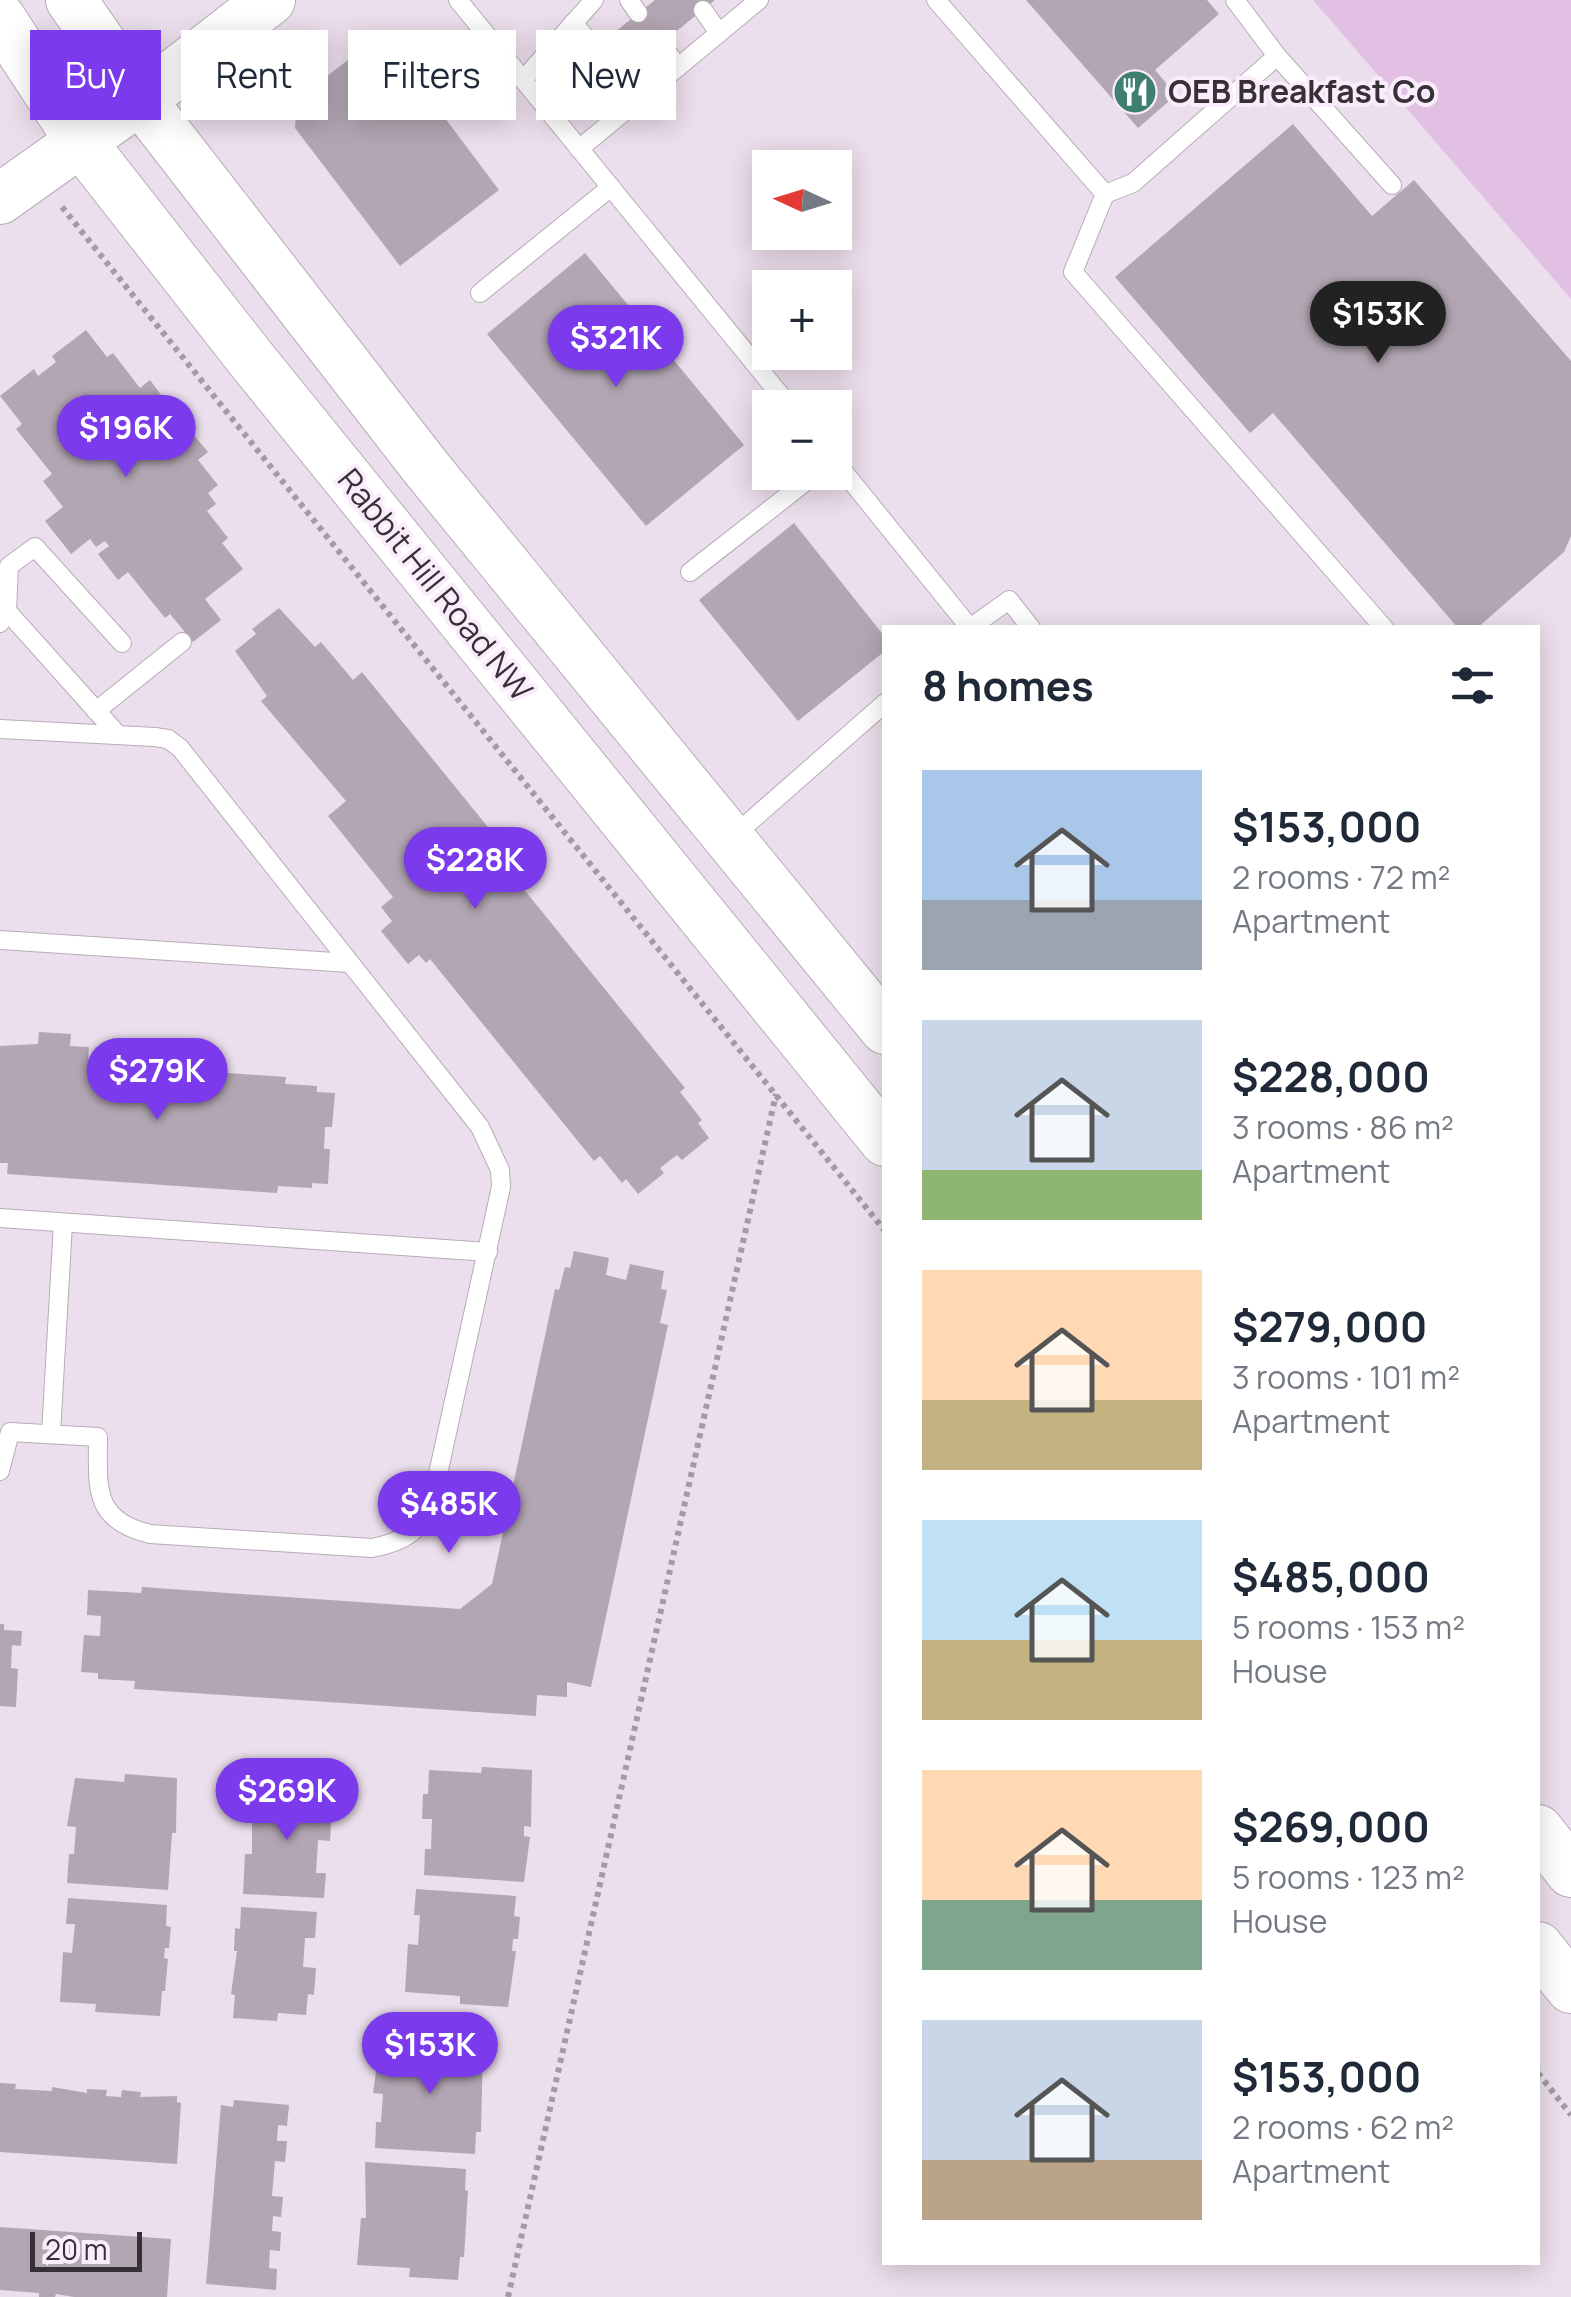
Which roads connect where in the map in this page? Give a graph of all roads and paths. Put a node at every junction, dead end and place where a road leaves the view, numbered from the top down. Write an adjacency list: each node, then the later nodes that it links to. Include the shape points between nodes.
1 (71, 0): 11 (main road, Rabbit Hill Road NW)
2 (270, 0): 18 (main road)
3 (458, 0): 17 (lane)
4 (594, 0): 10 (lane)
5 (759, 0): 13 (lane)
6 (936, 0): 27 (lane)
7 (1235, 0): 14 (lane)
8 (703, 10): 13 (lane)
9 (0, 18): 22 (main road, Rabbit Hill Road NW)
10 (573, 23): 12 (lane); 17 (lane)
11 (92, 30)
12 (579, 30)
13 (719, 33): 16 (lane)
14 (1276, 56): 24 (lane); 27 (lane, via 1133,184)
15 (676, 64): 16 (lane)
16 (678, 67)
17 (523, 80): 23 (lane)
18 (161, 83)
19 (111, 120): 22 (main road)
20 (156, 120): 44 (main road, Rabbit Hill Road NW, via 427,469)
21 (614, 120): 23 (lane)
22 (81, 142): 25 (main road); 49 (main road, Rabbit Hill Road NW)
23 (580, 149): 26 (lane)
24 (1392, 185)
25 (18, 186): 48 (path)
26 (611, 187): 28 (lane); 29 (lane)
27 (1105, 194): 37 (lane, via 1073,272)
28 (480, 293)
29 (776, 390)
30 (852, 482): 34 (lane)
31 (795, 490): 32 (lane)
32 (690, 572)
33 (3, 617): 39 (lane, via 9,566 34,547); 41 (lane)
34 (968, 625)
35 (974, 625): 36 (lane, via 1009,600)
36 (1029, 625)
37 (1381, 625)
38 (182, 642): 41 (lane)
39 (122, 643)
40 (882, 706): 44 (lane)
41 (96, 710): 43 (lane)
42 (0, 729): 43 (lane)
43 (118, 735): 46 (lane, via 168,740 180,748)
44 (730, 839): 47 (main road, Rabbit Hill Road NW)
45 (0, 940): 46 (lane)
46 (350, 963): 53 (lane, via 492,1149 500,1187)
47 (882, 1025)
48 (776, 1094): 52 (path); 62 (path)
49 (882, 1136)
50 (0, 1218): 51 (lane)
51 (63, 1223): 53 (lane); 54 (lane)
52 (882, 1227)
53 (488, 1252): 54 (lane, via 432,1502 406,1539 372,1548 134,1530 108,1512 98,1493 98,1437)
54 (51, 1434): 55 (lane, via 10,1432)
55 (0, 1471)
56 (1540, 1833): 57 (main road)
57 (1571, 1872)
58 (1540, 1949): 59 (main road)
59 (1571, 1988)
60 (1540, 2076): 61 (path)
61 (1571, 2115)
62 (508, 2297)

